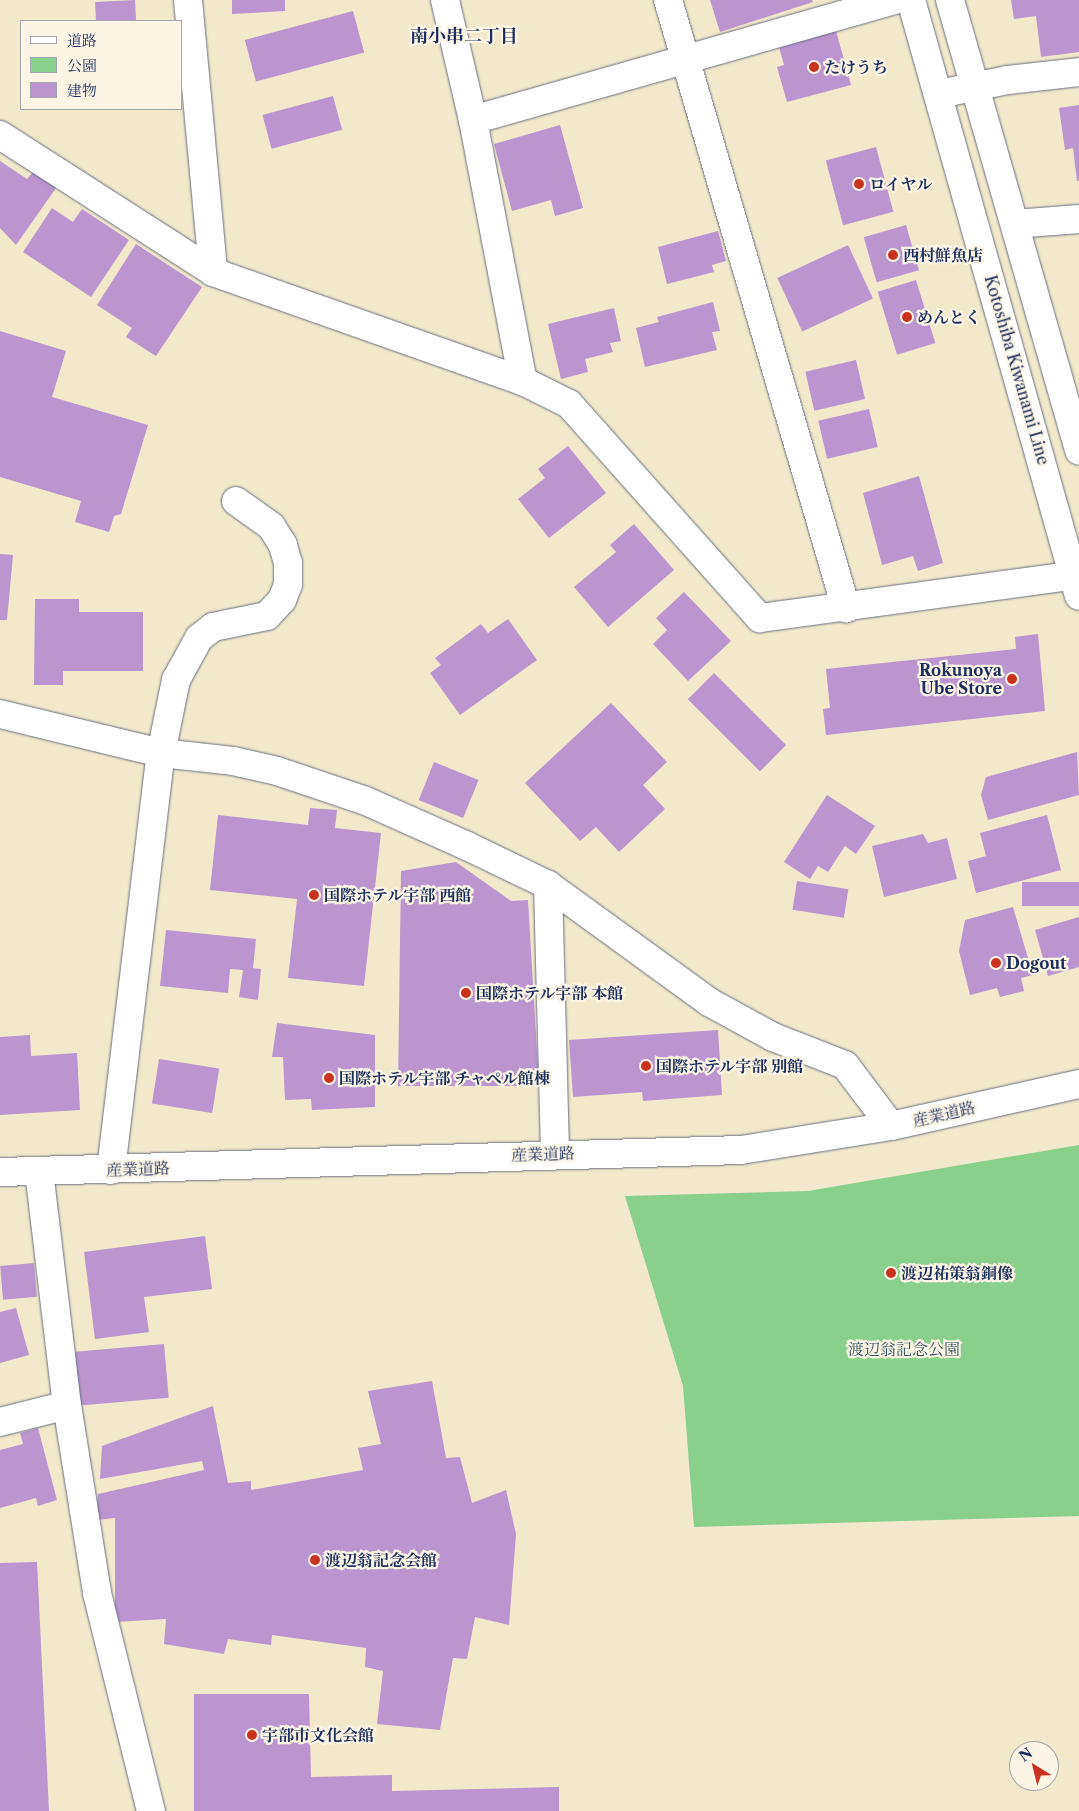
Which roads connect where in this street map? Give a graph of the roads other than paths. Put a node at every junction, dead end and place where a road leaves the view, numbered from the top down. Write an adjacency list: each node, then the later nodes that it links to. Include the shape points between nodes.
1 (188, 0): 15 (street)
2 (445, 0): 11 (street)
3 (668, 0): 7 (street)
4 (894, 0): 7 (street)
5 (911, 0): 10 (street, Kotoshiba Kiwanami Line)
6 (950, 0): 9 (street)
7 (685, 58): 11 (street); 20 (street)
8 (1079, 72): 9 (street)
9 (976, 86): 10 (street); 14 (street)
10 (939, 94): 19 (street, Kotoshiba Kiwanami Line)
11 (473, 120): 16 (street)
12 (0, 135): 15 (street)
13 (1079, 219): 14 (street)
14 (1015, 224): 17 (street)
15 (213, 272): 16 (street)
16 (523, 380): 20 (street, via 569,404 760,618)
17 (1079, 451)
18 (236, 501): 22 (street, via 257,513 275,532 288,563 288,584 282,600 267,616 213,627 198,638 176,680)
19 (1077, 582): 20 (street)
20 (846, 608)
21 (0, 714): 22 (street)
22 (161, 753): 23 (street, via 234,761 301,778 374,805); 27 (street)
23 (548, 885): 25 (street, via 709,1002 773,1037 845,1065); 26 (street)
24 (1079, 1084): 25 (street, 産業道路)
25 (890, 1126): 26 (street, 産業道路, via 742,1150)
26 (555, 1153): 27 (street, 産業道路)
27 (111, 1170): 28 (street, 産業道路)
28 (39, 1171): 29 (street, 産業道路); 30 (street)
29 (0, 1172)
30 (67, 1406): 31 (street); 32 (street, via 98,1593)
31 (0, 1422)
32 (151, 1811)

